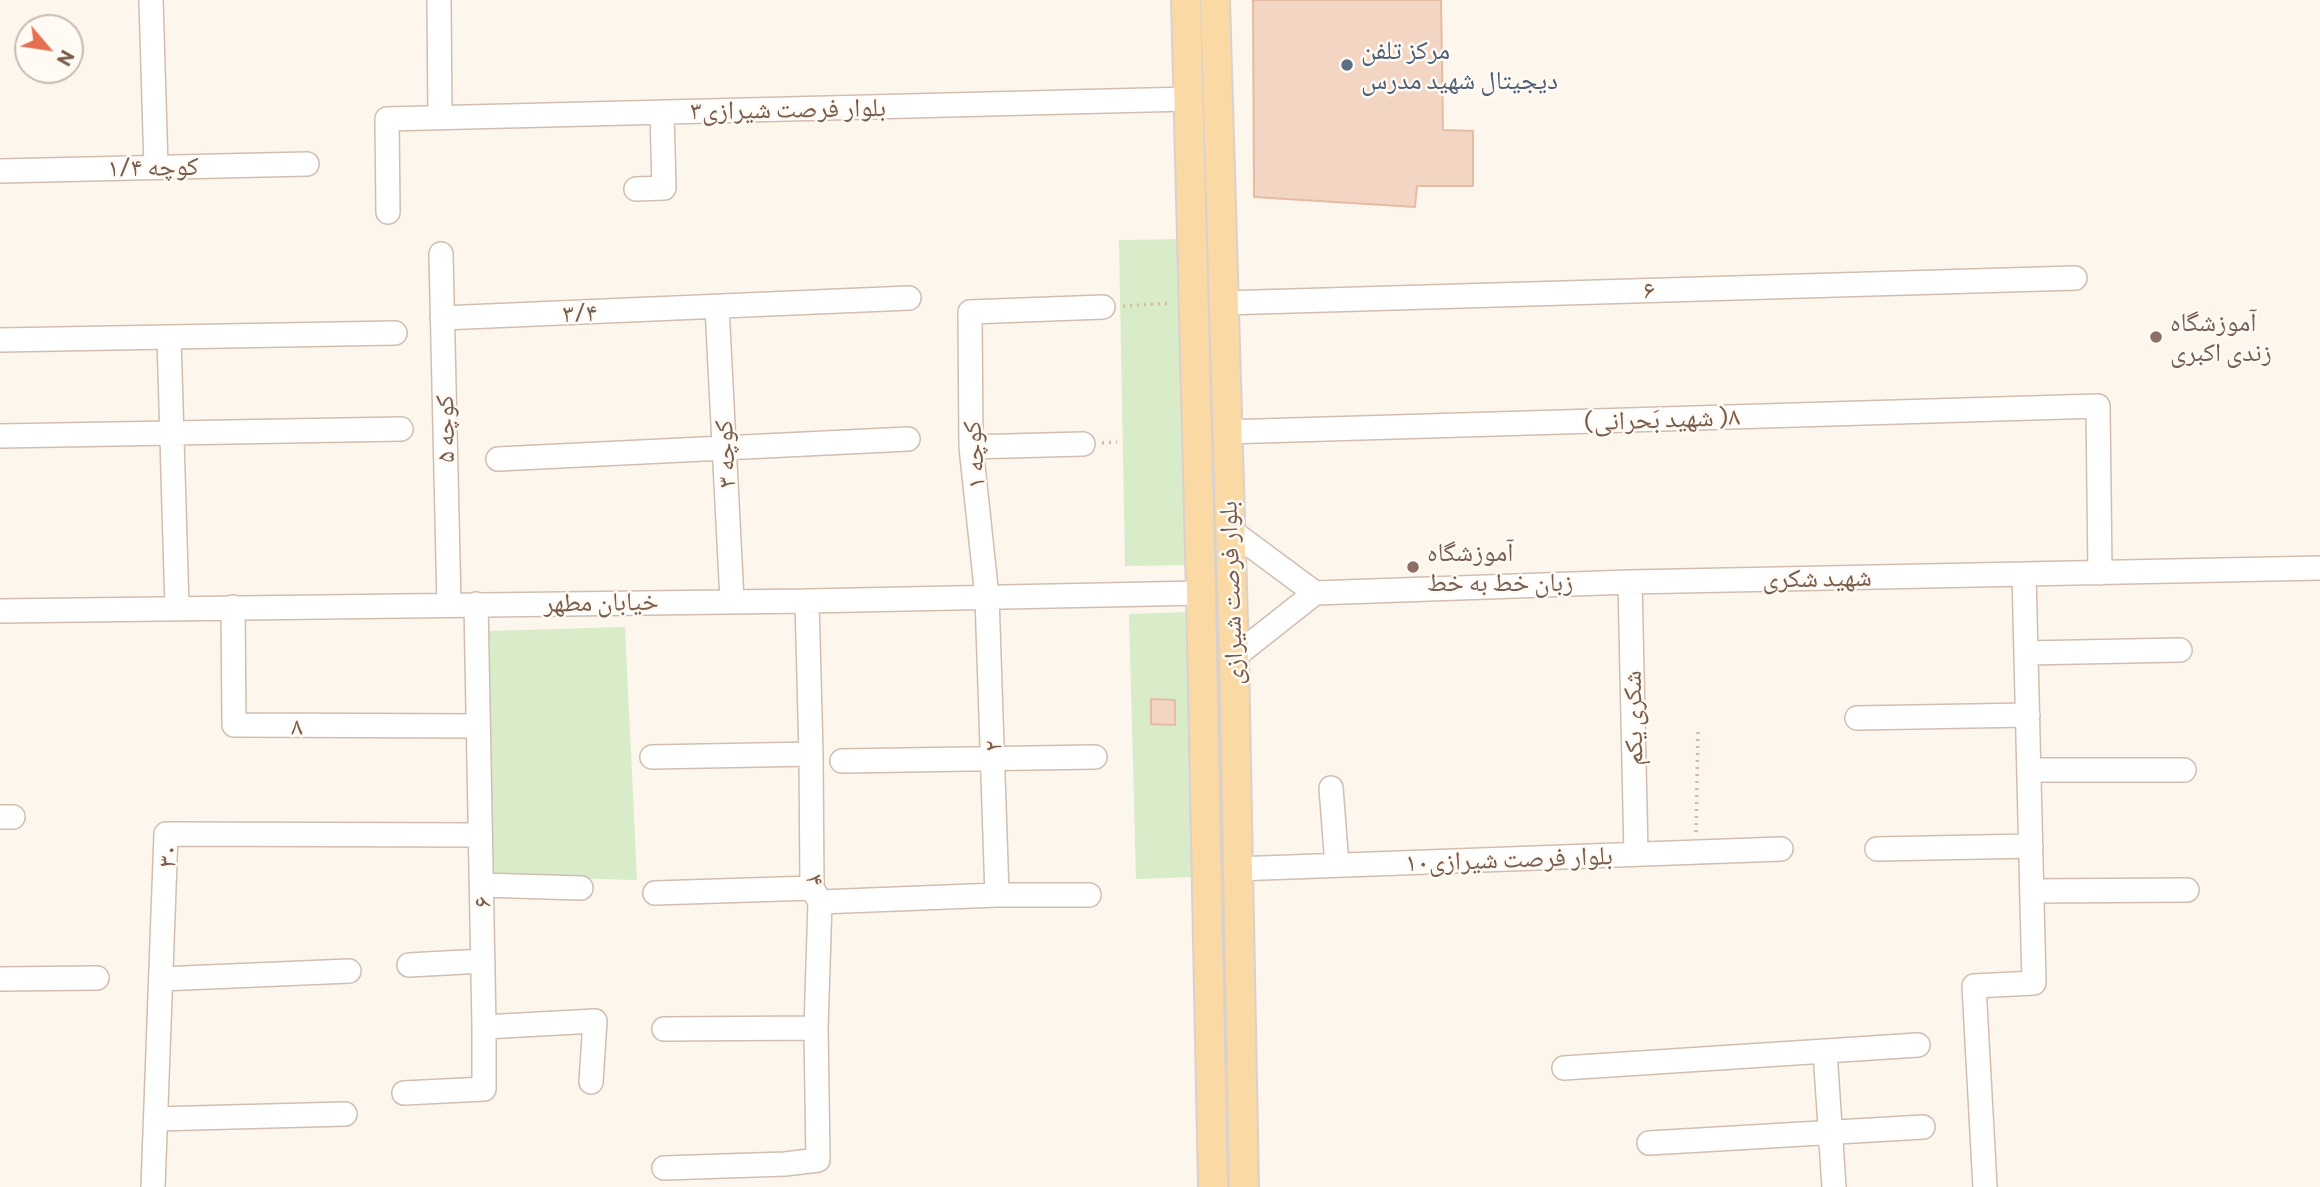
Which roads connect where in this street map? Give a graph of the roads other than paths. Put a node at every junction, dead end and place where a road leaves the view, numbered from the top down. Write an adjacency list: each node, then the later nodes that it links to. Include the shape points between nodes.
1 (151, 0): 9 (street)
2 (439, 0): 7 (street)
3 (1186, 0): 5 (main road, بلوار فرصت شیرازی)
4 (1215, 0): 16 (main road, بلوار فرصت شیرازی)
5 (1188, 99): 6 (street, ۳بلوار فرصت شیرازی); 37 (main road, بلوار فرصت شیرازی)
6 (662, 112): 7 (street, ۳بلوار فرصت شیرازی); 11 (street, via 664,188)
7 (440, 118): 12 (street, ۳بلوار فرصت شیرازی, via 387,119)
8 (307, 164): 9 (street, کوچه ۱/۴)
9 (156, 167): 10 (street, کوچه ۱/۴)
10 (0, 171)
11 (636, 189)
12 (388, 212)
13 (441, 254): 19 (street, کوچه ۵)
14 (2075, 278): 16 (street, ۶)
15 (909, 298): 17 (street, ۳/۴)
16 (1223, 303): 24 (main road, بلوار فرصت شیرازی)
17 (717, 307): 19 (street, ۳/۴); 30 (street, کوچه ۳)
18 (1103, 307): 29 (street, کوچه ۱, via 971,312)
19 (442, 318): 42 (street, کوچه ۵)
20 (395, 332): 21 (street)
21 (169, 337): 22 (street); 25 (street)
22 (0, 340)
23 (401, 429): 25 (street)
24 (1226, 432): 32 (main road, بلوار فرصت شیرازی); 34 (street, (شهید بَحرانی )۸, via 2098,406)
25 (172, 433): 26 (street); 45 (street)
26 (0, 436)
27 (908, 439): 30 (street)
28 (1083, 444): 29 (street)
29 (971, 447): 39 (street, کوچه ۱)
30 (724, 448): 31 (street); 40 (street, کوچه ۳)
31 (498, 459)
32 (1230, 530): 38 (street); 49 (main road, بلوار فرصت شیرازی)
33 (2320, 568): 34 (street, شهید شکری)
34 (2100, 573): 35 (street, شهید شکری)
35 (2024, 574): 36 (street, شهید شکری); 48 (street)
36 (1630, 582): 38 (street, شهید شکری); 65 (street, شکری یکم)
37 (1201, 593): 39 (street, خیابان مطهر); 97 (main road, بلوار فرصت شیرازی)
38 (1315, 593): 49 (street)
39 (987, 597): 41 (street, خیابان مطهر); 56 (street, ۲)
40 (732, 600): 41 (street, خیابان مطهر); 43 (street, خیابان مطهر)
41 (807, 600): 53 (street, ۴)
42 (449, 604): 43 (street, خیابان مطهر); 44 (street, خیابان مطهر)
43 (476, 604): 52 (street, ۶)
44 (233, 607): 45 (street, خیابان مطهر); 52 (street, ۸, via 234,725)
45 (177, 608): 46 (street, خیابان مطهر)
46 (0, 611)
47 (2180, 650): 48 (street)
48 (2026, 653): 50 (street)
49 (1234, 657): 67 (main road, بلوار فرصت شیرازی)
50 (2028, 715): 51 (street); 58 (street)
51 (1857, 718)
52 (478, 726): 61 (street, ۶)
53 (811, 754): 54 (street); 73 (street, ۴)
54 (652, 757)
55 (1095, 757): 56 (street)
56 (993, 758): 57 (street); 74 (street, ۲)
57 (842, 761)
58 (2029, 770): 59 (street); 62 (street)
59 (2184, 770)
60 (1331, 789): 66 (street)
61 (480, 835): 68 (street, ۶); 80 (street, ۳۰, via 166,834)
62 (2031, 846): 64 (street); 71 (street)
63 (1781, 849): 65 (street, بلوار فرصت شیرازی۱۰)
64 (1877, 849)
65 (1636, 854): 66 (street, بلوار فرصت شیرازی۱۰)
66 (1338, 865): 67 (street, بلوار فرصت شیرازی۱۰)
67 (1236, 869): 98 (main road, بلوار فرصت شیرازی)
68 (481, 885): 69 (street); 76 (street, ۶)
69 (581, 888)
70 (2188, 890): 71 (street)
71 (2032, 891): 100 (street, via 2034,983 1974,986)
72 (655, 893): 73 (street)
73 (816, 895): 74 (street); 83 (street, ۴)
74 (997, 895): 75 (street)
75 (1089, 895)
76 (482, 961): 77 (street); 82 (street, ۶)
77 (409, 965)
78 (349, 971): 80 (street)
79 (97, 978): 81 (street)
80 (161, 978): 91 (street, ۳۰)
81 (0, 979)
82 (484, 1027): 88 (street, via 595,1021); 89 (street, ۶, via 484,1089)
83 (816, 1028): 84 (street); 95 (street, ۴, via 818,1160)
84 (664, 1029)
85 (1918, 1045): 86 (street)
86 (1825, 1051): 87 (street); 93 (street)
87 (1564, 1068)
88 (591, 1082)
89 (404, 1093)
90 (345, 1114): 91 (street)
91 (156, 1119): 96 (street, ۳۰)
92 (1923, 1127): 93 (street)
93 (1830, 1133): 94 (street); 99 (street)
94 (1649, 1143)
95 (664, 1168)
96 (153, 1187)
97 (1213, 1187)
98 (1244, 1187)
99 (1834, 1187)
100 (1985, 1187)

